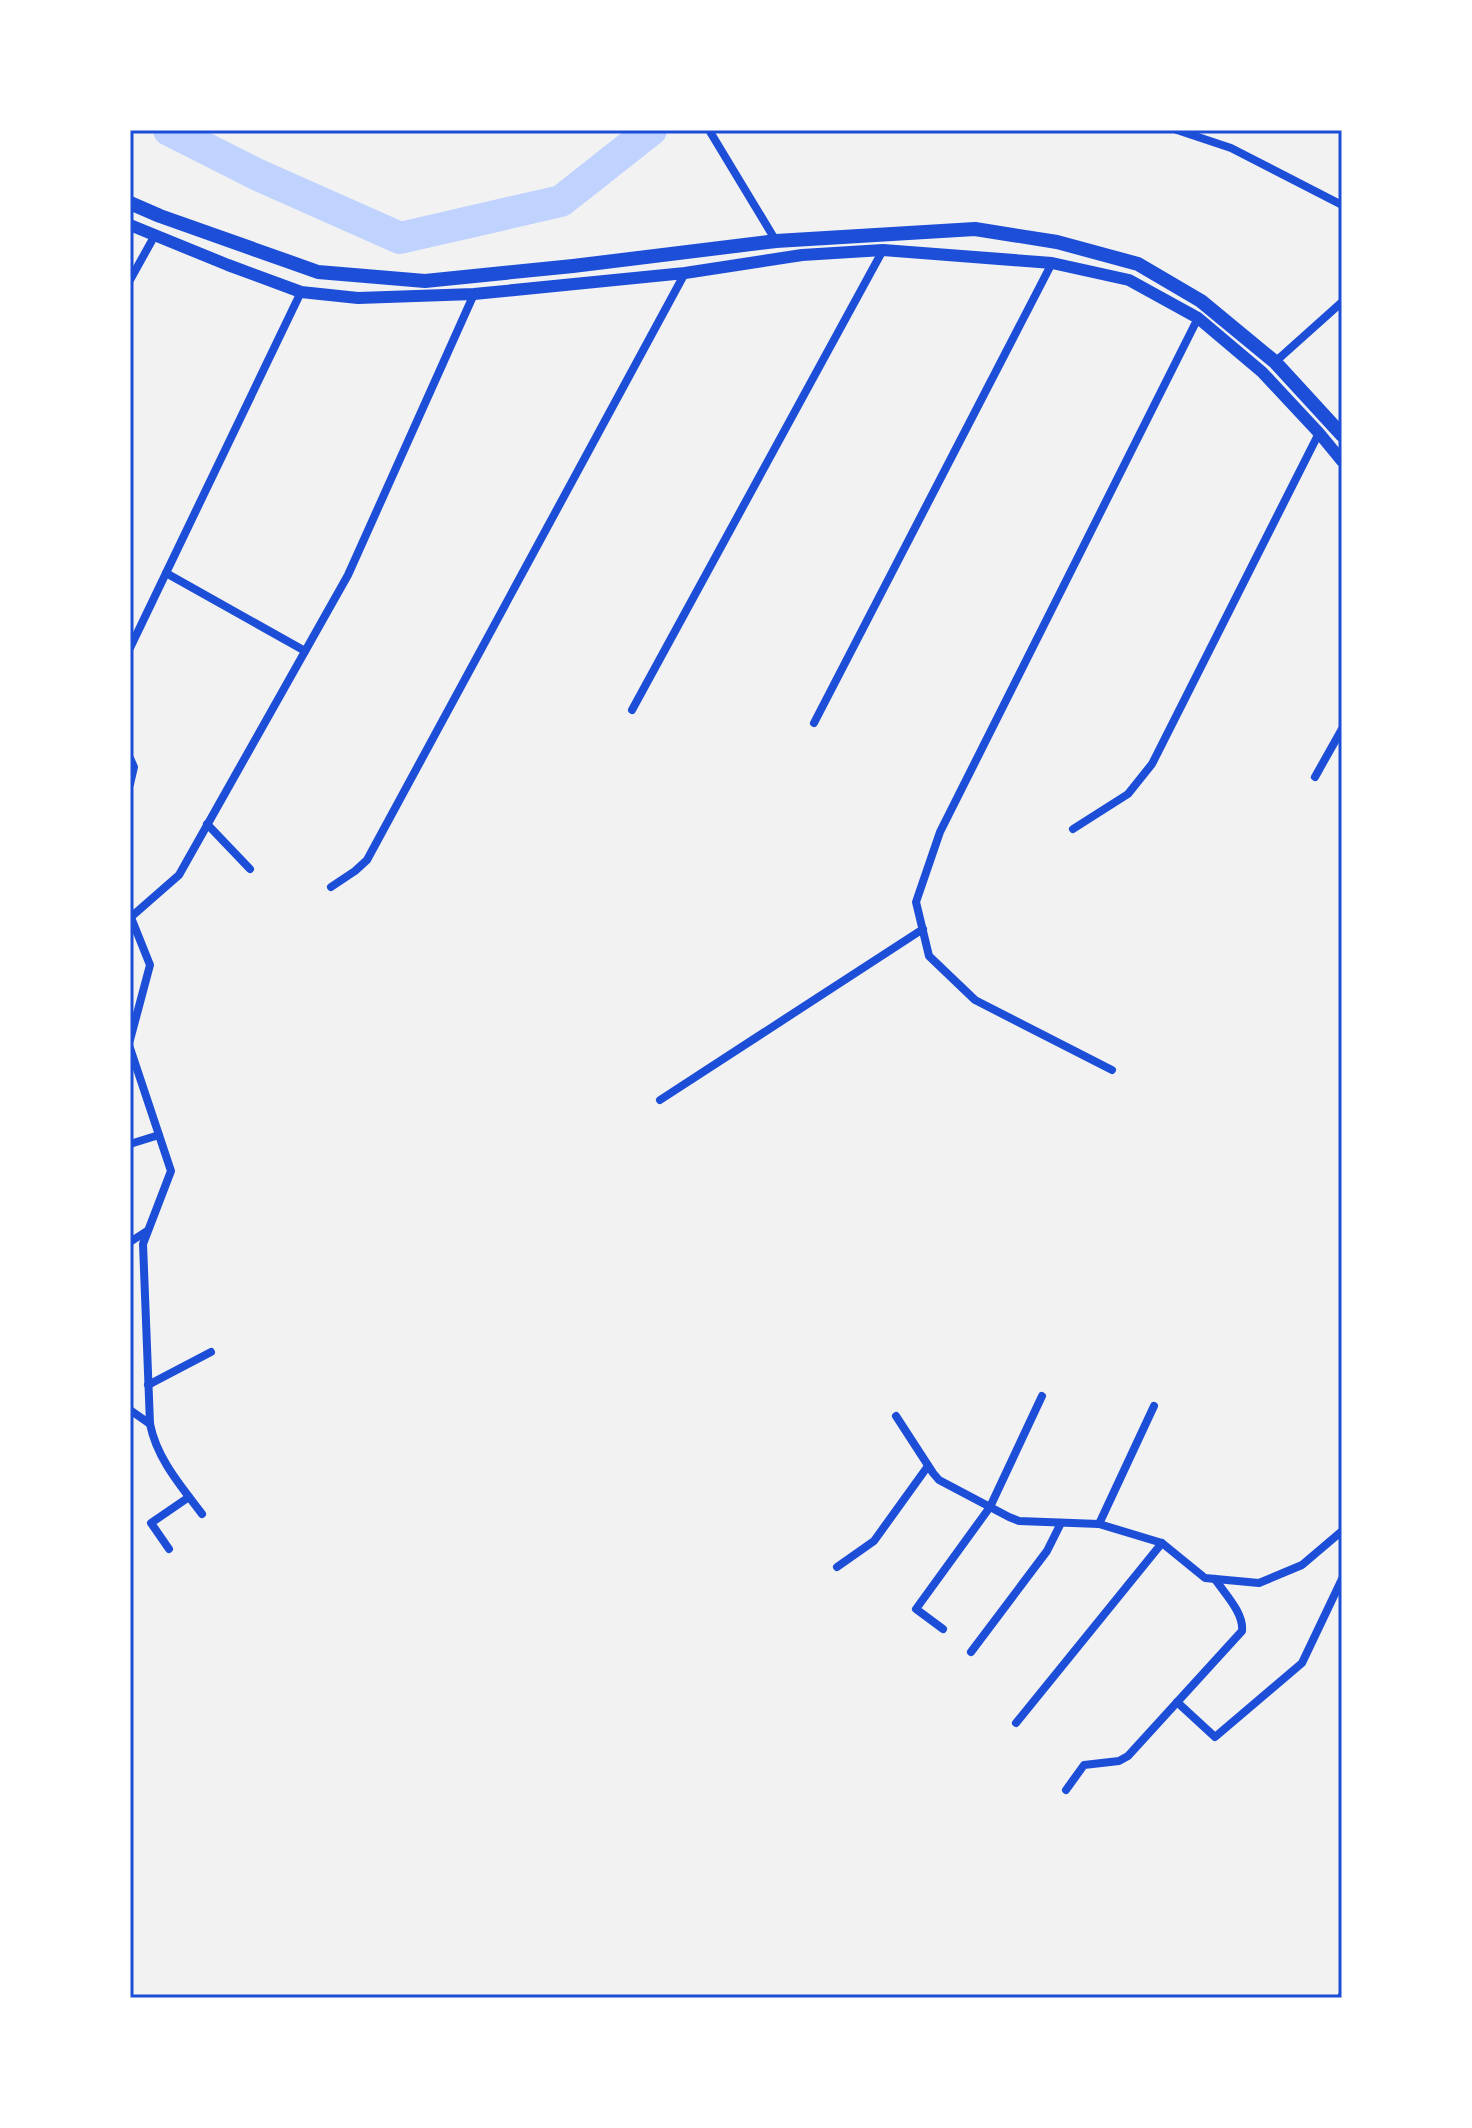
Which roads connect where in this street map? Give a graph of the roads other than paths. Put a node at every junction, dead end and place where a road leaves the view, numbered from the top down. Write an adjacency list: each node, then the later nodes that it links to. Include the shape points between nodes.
1 (709, 130): 7 (street)
2 (1177, 130): 4 (street, via 1231,148)
3 (130, 203): 7 (main road, via 318,272 425,281)
4 (1342, 205)
5 (130, 225): 6 (main road)
6 (155, 235): 11 (street); 12 (main road)
7 (776, 241): 16 (main road, via 975,229 1057,242 1138,264 1201,301)
8 (883, 250): 9 (main road); 10 (main road, via 802,255); 23 (street)
9 (1052, 263): 15 (main road, via 1129,280); 24 (street)
10 (685, 273): 13 (main road); 32 (street, via 367,860)
11 (130, 280)
12 (301, 292): 13 (main road, via 358,298); 20 (street)
13 (474, 294): 22 (street, via 348,575)
14 (1342, 302): 16 (street)
15 (1198, 318): 17 (main road, via 1262,372); 34 (street, via 940,832 916,902)
16 (1275, 362): 18 (main road)
17 (1319, 433): 19 (main road); 30 (street, via 1152,764 1128,794)
18 (1342, 435)
19 (1342, 461)
20 (166, 573): 21 (street); 22 (street)
21 (130, 648)
22 (305, 651): 29 (street)
23 (632, 710)
24 (814, 723)
25 (1342, 729): 27 (street)
26 (130, 758): 28 (street)
27 (1315, 777)
28 (130, 784)
29 (207, 824): 31 (street); 33 (street, via 179,875)
30 (1073, 829)
31 (250, 869)
32 (331, 887)
33 (131, 916): 35 (street, via 150,965)
34 (923, 929): 37 (street, via 929,956 975,1000); 38 (street)
35 (130, 1040)
36 (130, 1048): 39 (street)
37 (1112, 1070)
38 (660, 1100)
39 (159, 1135): 40 (street); 41 (street, via 171,1171)
40 (130, 1144)
41 (148, 1231): 42 (street); 44 (street, via 143,1244)
42 (130, 1242)
43 (211, 1352): 44 (street)
44 (148, 1385): 49 (street)
45 (1042, 1396): 52 (street)
46 (1154, 1406): 55 (street)
47 (130, 1410): 49 (street)
48 (896, 1416): 50 (street)
49 (150, 1424): 51 (street, via 156,1448)
50 (928, 1466): 52 (street, via 939,1480); 59 (street, via 874,1541)
51 (189, 1497): 53 (street); 58 (street, via 151,1523)
52 (990, 1507): 54 (street, via 1019,1521); 62 (street, via 916,1609)
53 (202, 1514)
54 (1061, 1523): 55 (street); 63 (street, via 1047,1551)
55 (1099, 1524): 57 (street)
56 (1342, 1531): 60 (street, via 1302,1565 1259,1583)
57 (1162, 1543): 60 (street, via 1205,1578); 65 (street)
58 (169, 1549)
59 (837, 1567)
60 (1215, 1579): 64 (street, via 1243,1623 1242,1631)
61 (1342, 1579): 64 (street, via 1302,1663 1215,1737)
62 (943, 1629)
63 (971, 1652)
64 (1177, 1702): 66 (street, via 1128,1756 1084,1765)
65 (1016, 1723)
66 (1066, 1790)

